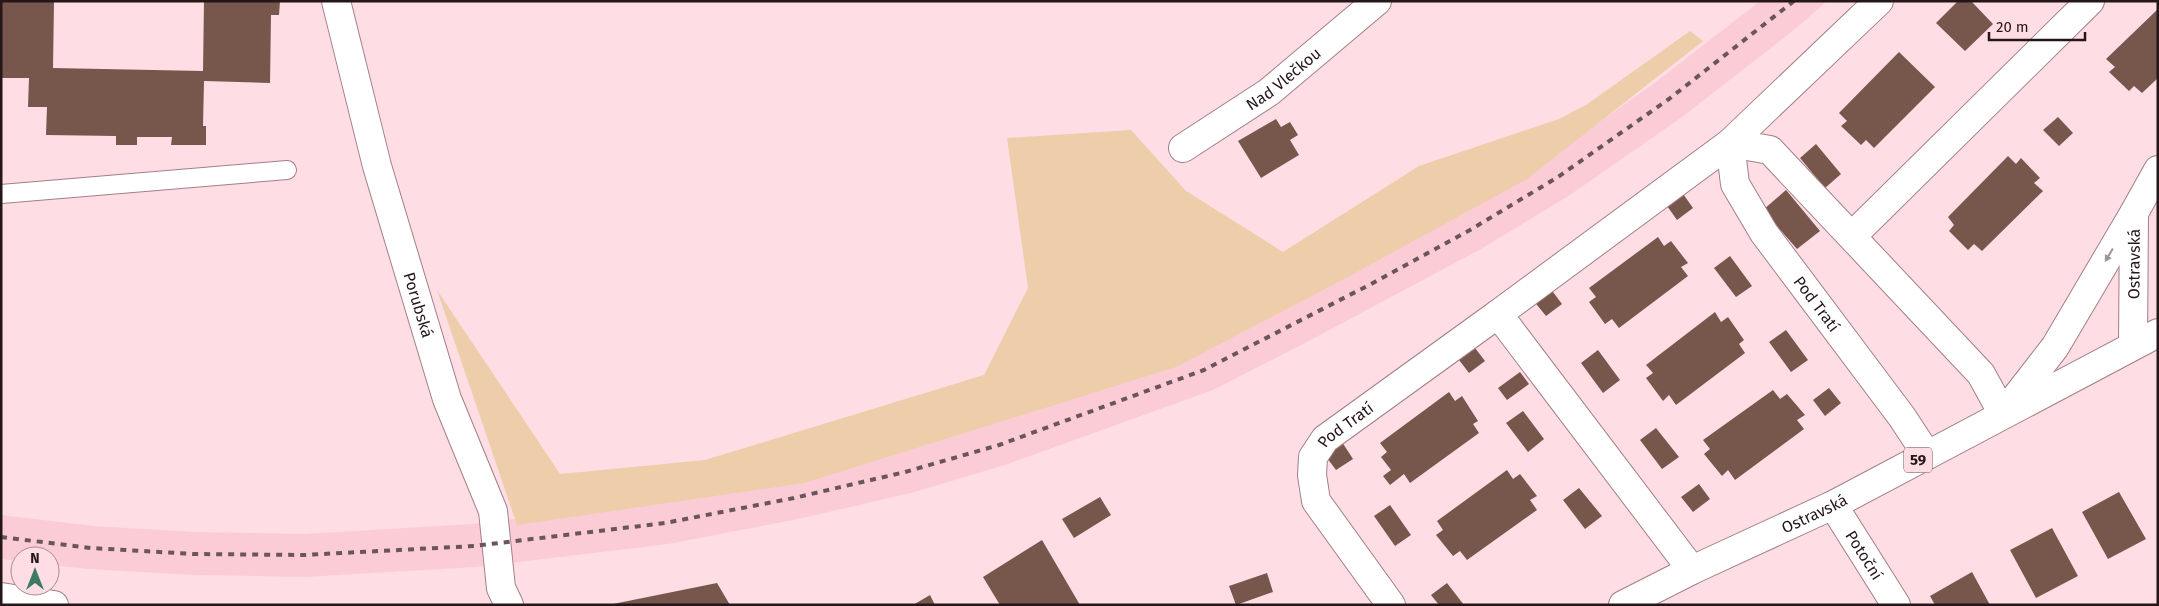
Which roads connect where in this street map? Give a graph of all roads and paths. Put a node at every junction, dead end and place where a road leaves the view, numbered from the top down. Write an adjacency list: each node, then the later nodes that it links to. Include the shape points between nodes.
1 (336, 1): 21 (street, Porubská, via 377,166 447,399 493,510 501,588)
2 (1377, 1): 6 (street, Nad Vlečkou, via 1269,92)
3 (1879, 1): 5 (street, Pod Tratí)
4 (2090, 1): 11 (street)
5 (1730, 143): 11 (street, via 1770,150); 12 (street, Pod Tratí); 16 (street, Pod Tratí, via 1735,184 1764,233)
6 (1183, 148)
7 (287, 170): 9 (lane)
8 (2158, 170): 10 (street, Ostravská)
9 (1, 194)
10 (2134, 213): 14 (street, Ostravská); 15 (street, Ostravská, one-way to 15, via 2054,347)
11 (1852, 236): 15 (street, via 1981,374)
12 (1498, 314): 18 (street); 22 (street, Pod Tratí, via 1325,439 1313,457 1316,501)
13 (2158, 333): 14 (street, Ostravská / 59)
14 (2134, 344): 15 (street, Ostravská / 59)
15 (2003, 414): 16 (street, Ostravská / 59)
16 (1928, 455): 17 (street, Ostravská / 59)
17 (1833, 505): 18 (street, Ostravská / 59); 24 (street, Potoční)
18 (1692, 570): 23 (street, Ostravská / 59)
19 (1, 597): 20 (street)
20 (54, 605)
21 (509, 605)
22 (1391, 605)
23 (1623, 605)
24 (1896, 605)

